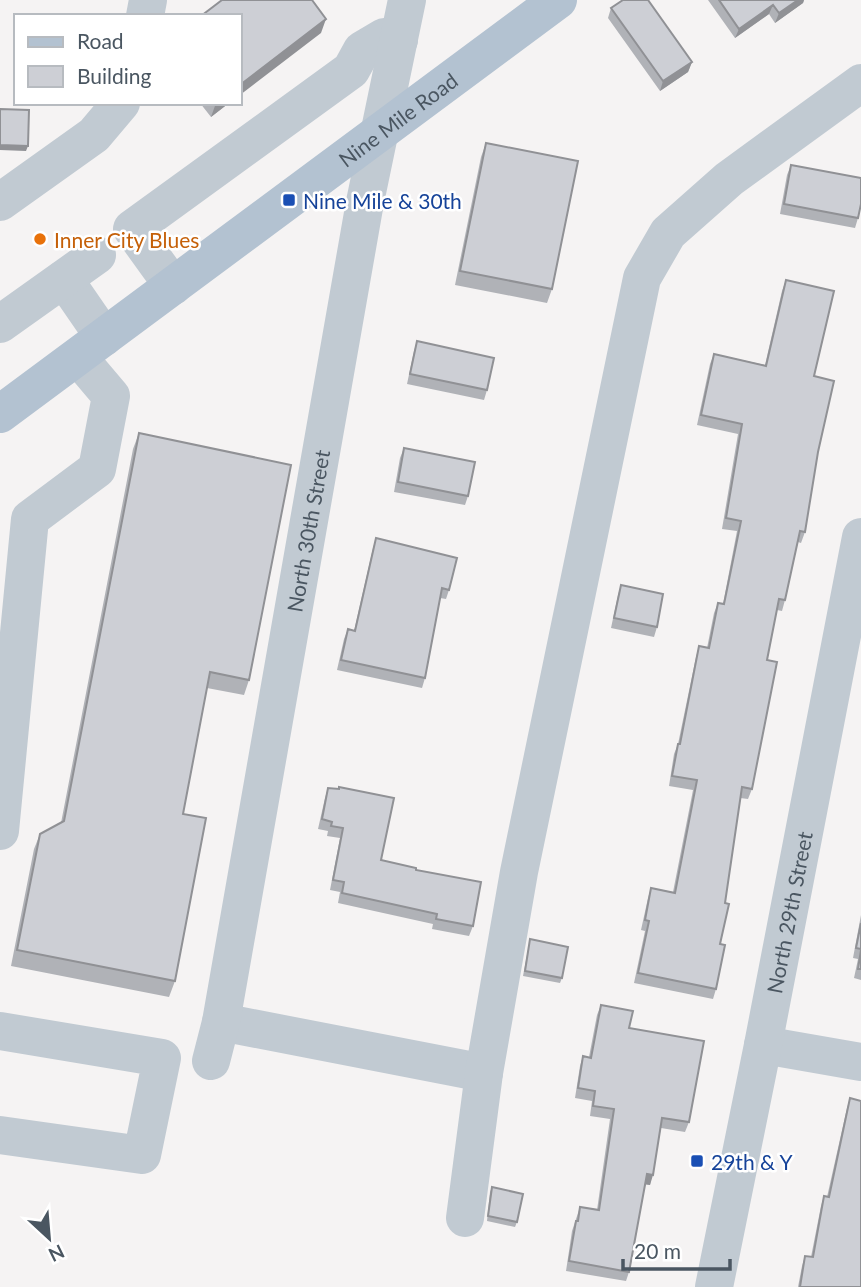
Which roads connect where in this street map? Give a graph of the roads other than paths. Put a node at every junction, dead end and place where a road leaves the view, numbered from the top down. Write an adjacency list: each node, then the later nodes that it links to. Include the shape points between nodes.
1 (407, 0): 3 (street, North 30th Street)
2 (558, 0): 6 (main road, Nine Mile Road)
3 (399, 40): 6 (street, North 30th Street); 10 (street, via 384,37 362,50 352,70 132,229)
4 (861, 83): 21 (street, via 729,180 668,233 642,278 522,859)
5 (119, 105): 7 (street, via 94,135)
6 (380, 134): 10 (main road, Nine Mile Road); 16 (street, North 30th Street)
7 (0, 202)
8 (97, 255): 9 (street)
9 (64, 279): 11 (street); 12 (street)
10 (173, 286): 12 (main road, Nine Mile Road)
11 (0, 324)
12 (91, 347): 13 (main road, Nine Mile Road); 15 (street, via 111,396 97,469 30,519)
13 (4, 404)
14 (861, 537): 18 (street, North 29th Street)
15 (0, 831)
16 (221, 1022): 19 (street, North 30th Street); 21 (street)
17 (0, 1031): 22 (street, via 162,1058 142,1155)
18 (763, 1045): 20 (street); 24 (street, North 29th Street)
19 (211, 1061)
20 (861, 1062)
21 (484, 1073): 23 (street)
22 (0, 1135)
23 (465, 1218)
24 (714, 1287)

